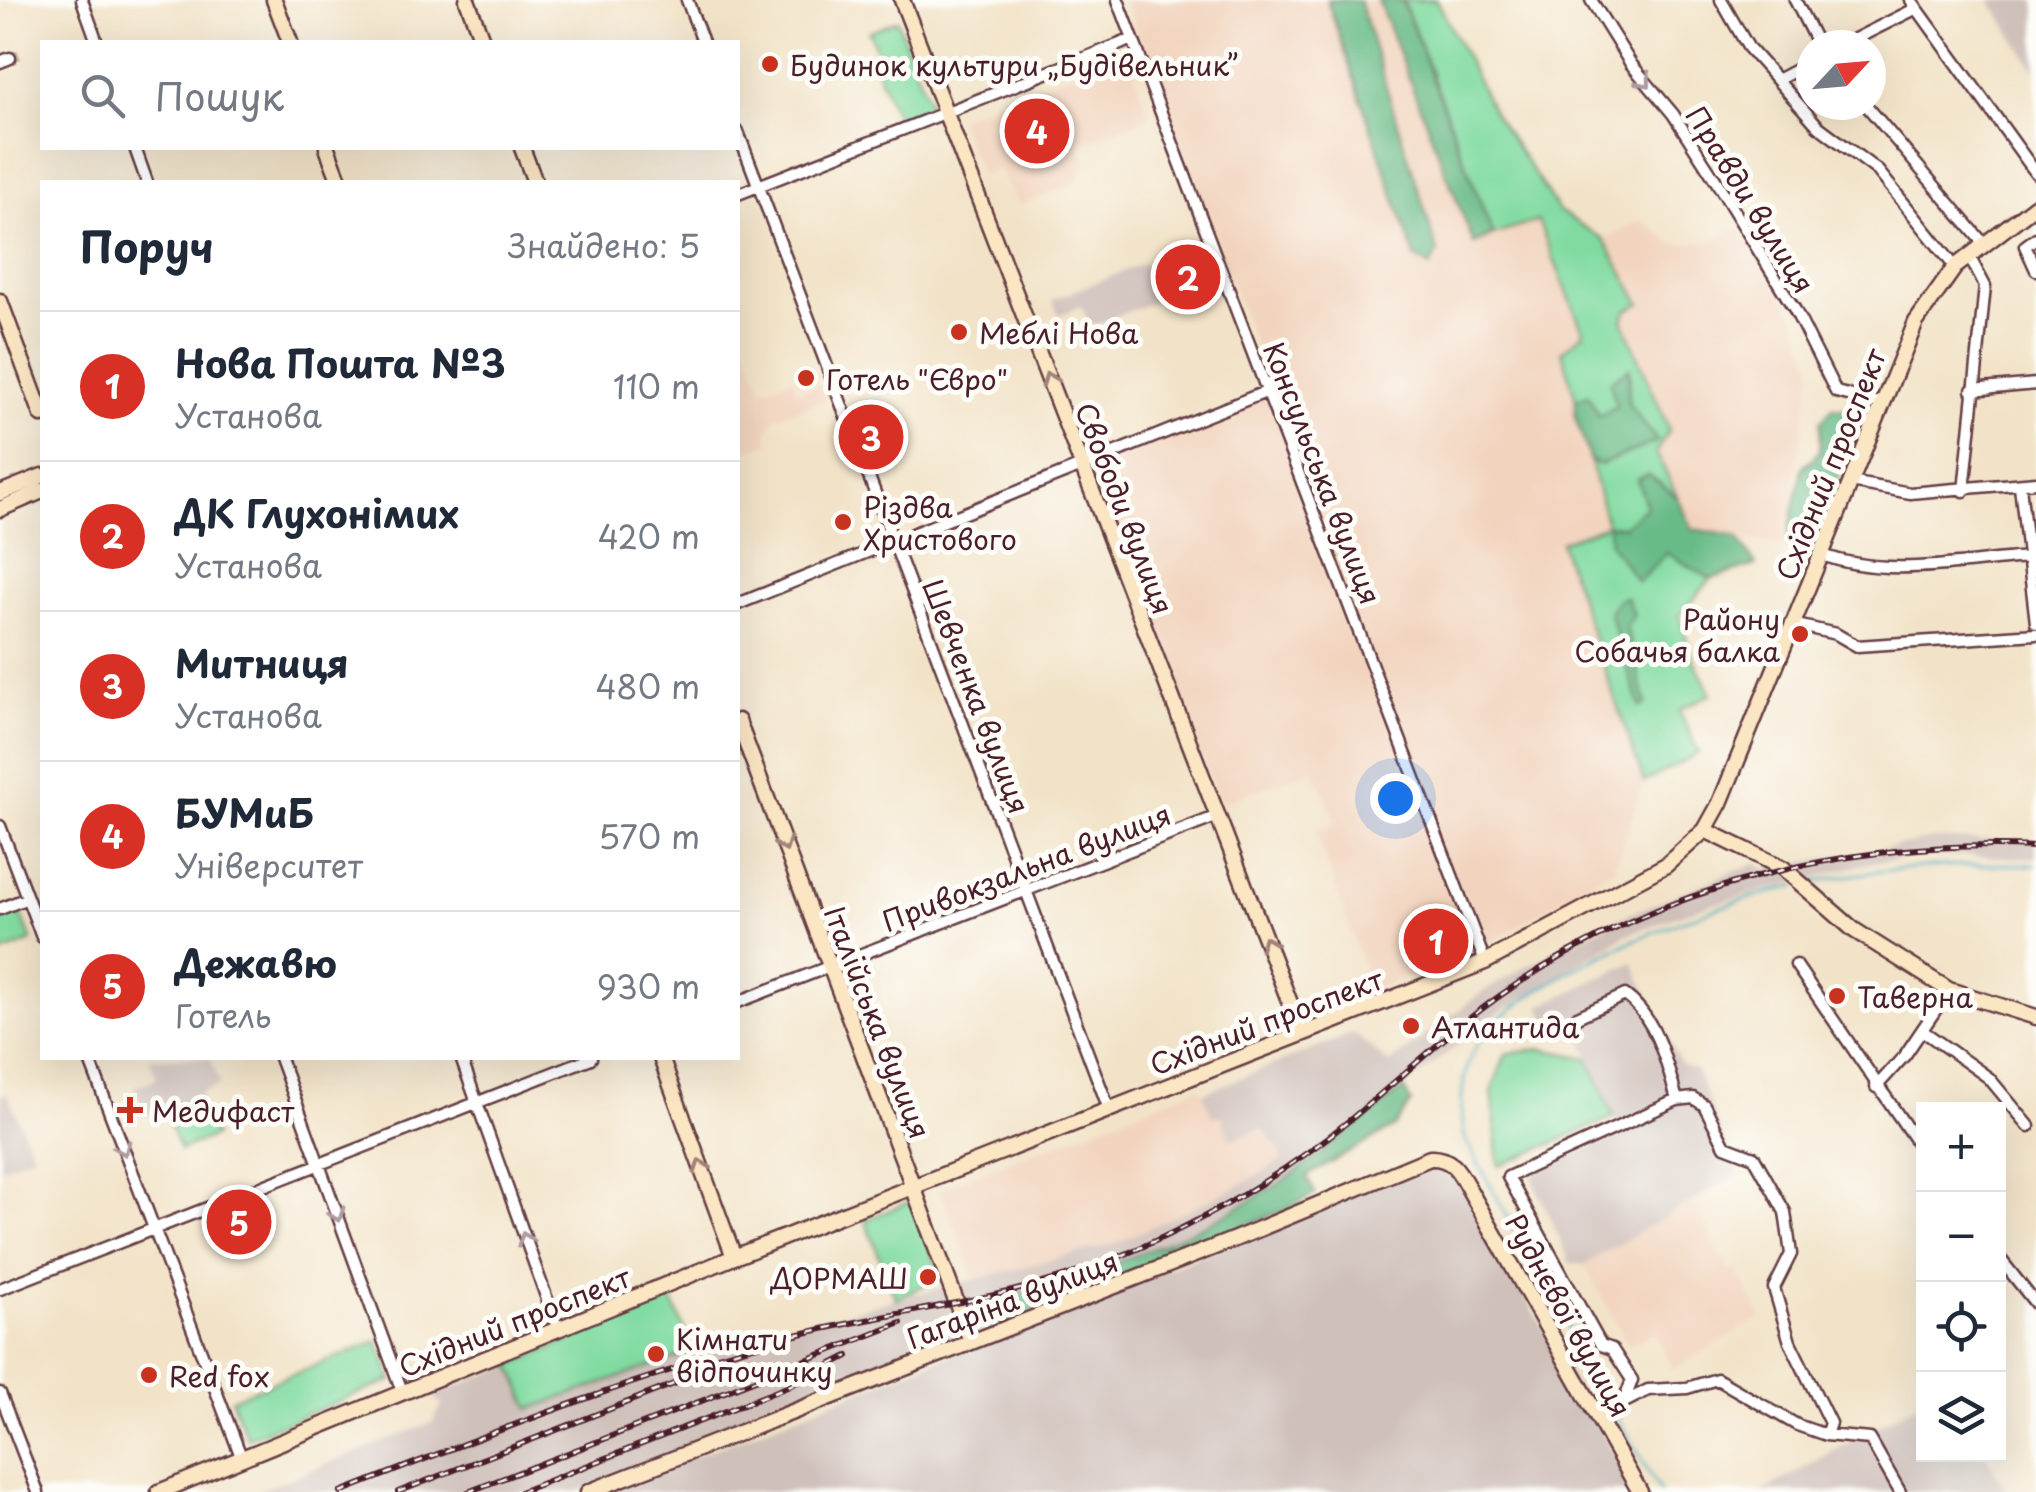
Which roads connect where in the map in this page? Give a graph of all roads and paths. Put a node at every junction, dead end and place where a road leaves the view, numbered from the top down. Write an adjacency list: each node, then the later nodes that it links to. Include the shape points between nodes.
1 (82, 0): 14 (street)
2 (274, 0): 15 (main road)
3 (467, 0): 16 (main road)
4 (687, 0): 17 (street)
5 (902, 0): 20 (main road, Свободи вулиця)
6 (1118, 0): 13 (street, Консульська вулиця)
7 (1591, 0): 42 (street, Правди вулиця, one-way to 42, via 1795,310 1836,392)
8 (1722, 0): 19 (street, via 1748,47)
9 (1795, 0): 11 (street)
10 (1913, 4): 12 (street); 26 (street)
11 (1810, 30)
12 (1869, 30)
13 (1133, 38): 20 (street); 41 (street, Консульська вулиця)
14 (97, 40)
15 (289, 40)
16 (482, 40)
17 (702, 40)
18 (1796, 70): 19 (street)
19 (1779, 79): 36 (street, via 1818,126 1878,171)
20 (944, 112): 30 (street); 44 (main road, Свободи вулиця, one-way to 20)
21 (1879, 120): 34 (street)
22 (740, 137): 30 (street, Шевченка вулиця)
23 (136, 150): 27 (street)
24 (328, 150): 28 (main road)
25 (523, 150): 29 (main road)
26 (2036, 173)
27 (146, 180)
28 (339, 180)
29 (533, 180)
30 (758, 186): 31 (street); 54 (street, Шевченка вулиця)
31 (740, 193)
32 (2036, 205): 34 (main road, Східний проспект)
33 (2036, 238): 37 (street, via 2024,252)
34 (1984, 244): 35 (main road, Східний проспект)
35 (1969, 256): 36 (main road, Східний проспект); 40 (street, via 1985,286)
36 (1955, 266): 42 (main road, Східний проспект, via 1916,322)
37 (2036, 270)
38 (0, 301): 43 (main road)
39 (2036, 384): 40 (street)
40 (1972, 390): 49 (street)
41 (1268, 391): 44 (street); 69 (street, Консульська вулиця)
42 (1880, 402): 46 (main road, Східний проспект)
43 (40, 410)
44 (1082, 465): 54 (street); 62 (main road, Свободи вулиця)
45 (40, 477): 51 (main road)
46 (1851, 482): 49 (street, via 1910,494); 55 (main road, Східний проспект)
47 (2036, 482): 48 (street)
48 (2020, 486): 49 (street); 53 (street)
49 (1964, 490)
50 (40, 492): 52 (main road)
51 (0, 493)
52 (0, 508)
53 (2031, 534): 56 (street)
54 (894, 544): 57 (street); 65 (street, Шевченка вулиця)
55 (1820, 554): 56 (street, via 1880,568); 59 (main road, Східний проспект)
56 (2028, 556): 58 (street)
57 (740, 603)
58 (2036, 623)
59 (1792, 624): 60 (street, via 1857,646); 64 (main road, Східний проспект)
60 (2036, 634)
61 (740, 726): 71 (main road, Італійська вулиця, one-way to 71)
62 (1218, 816): 65 (street, Привокзальна вулиця); 77 (main road, Свободи вулиця, one-way to 62)
63 (0, 826): 66 (street)
64 (1705, 830): 69 (main road, Східний проспект, via 1666,865); 72 (main road, via 1788,872 1896,959)
65 (1026, 891): 71 (street, Привокзальна вулиця); 86 (street, Шевченка вулиця)
66 (28, 898): 67 (street); 68 (street)
67 (0, 909)
68 (40, 931)
69 (1485, 962): 77 (main road, Східний проспект)
70 (1796, 965): 83 (street)
71 (830, 967): 73 (street, Привокзальна вулиця); 91 (main road, Італійська вулиця)
72 (1950, 990): 74 (main road); 76 (street)
73 (740, 1001)
74 (2036, 1017)
75 (1575, 1018): 84 (street, via 1625,995 1640,1006)
76 (1923, 1030): 83 (street); 87 (street, via 1989,1078)
77 (1302, 1034): 86 (main road, Східний проспект)
78 (89, 1060): 92 (street, one-way to 92)
79 (281, 1060): 89 (street)
80 (462, 1060): 85 (street)
81 (586, 1060): 85 (street)
82 (661, 1060): 93 (main road, one-way to 82)
83 (1876, 1086): 88 (street)
84 (1677, 1100): 101 (street, via 1508,1177 1601,1345 1612,1349 1632,1380); 103 (street, via 1704,1105 1726,1146 1754,1157 1784,1212 1791,1254 1774,1288 1790,1342 1830,1423)
85 (476, 1101): 89 (street); 97 (street, one-way to 85)
86 (1109, 1108): 91 (main road, Східний проспект)
87 (2029, 1126)
88 (1916, 1142)
89 (318, 1162): 92 (street); 100 (street, one-way to 100)
90 (1453, 1164): 98 (main road, Гагаріна вулиця, via 1430,1158); 102 (main road, Руднєвої вулиця)
91 (912, 1186): 93 (main road, Східний проспект); 98 (main road, Італійська вулиця)
92 (154, 1228): 95 (street); 104 (street)
93 (734, 1257): 97 (main road, Східний проспект)
94 (2006, 1266): 96 (street)
95 (0, 1289)
96 (2036, 1304)
97 (558, 1330): 100 (main road, Східний проспект)
98 (971, 1341): 105 (main road, Гагаріна вулиця)
99 (0, 1393): 106 (street)
100 (403, 1394): 104 (main road, Східний проспект)
101 (1625, 1399): 102 (street); 103 (street, via 1724,1381 1784,1419)
102 (1597, 1416): 109 (main road, Руднєвої вулиця)
103 (1826, 1435): 110 (street, via 1870,1440)
104 (242, 1459): 107 (main road, Східний проспект)
105 (611, 1488): 108 (main road, Гагаріна вулиця)
106 (38, 1492)
107 (159, 1492)
108 (588, 1492)
109 (1640, 1492)
110 (1900, 1492)

